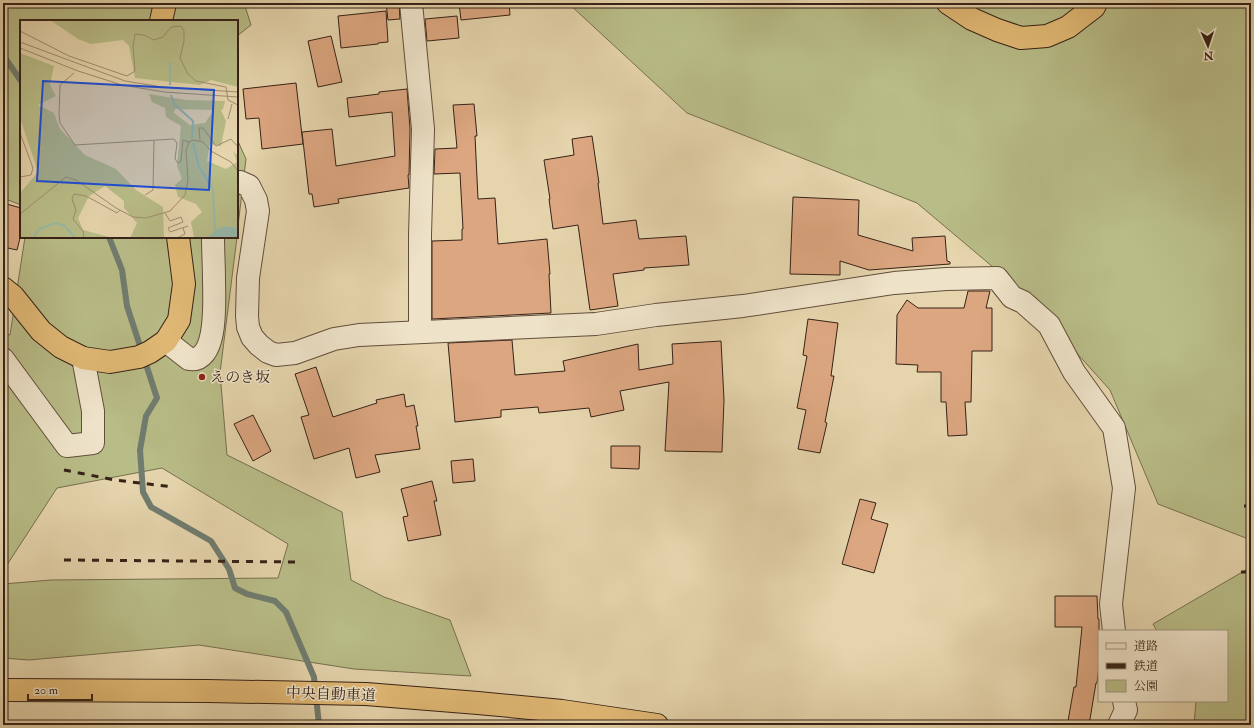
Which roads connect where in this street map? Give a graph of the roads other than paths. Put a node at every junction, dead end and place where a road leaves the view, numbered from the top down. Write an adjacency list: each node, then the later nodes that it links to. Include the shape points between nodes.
1 (165, 3): 5 (highway)
2 (411, 3): 10 (street, via 423,129)
3 (948, 3): 4 (highway, via 972,19 1021,38 1047,36 1068,27)
4 (1096, 3)
5 (162, 20)
6 (238, 182): 10 (street, via 249,186 258,211 248,278 248,327 259,345 276,355 295,353 334,339 359,335)
7 (178, 238): 11 (highway, via 184,284 178,320)
8 (213, 238): 11 (street, via 215,314 206,351 197,358 189,359)
9 (3, 288): 12 (highway, via 13,296 41,331)
10 (420, 332): 14 (street, via 596,324 743,306 894,283 997,278 1012,297 1023,302 1049,325 1074,372 1114,428 1124,488 1110,604)
11 (158, 347): 12 (highway, via 110,362)
12 (83, 358): 13 (street, via 93,411 93,444 67,446)
13 (3, 359)
14 (1114, 630)
15 (3, 690): 17 (highway, 中央自動車道, via 366,694 478,702)
16 (1124, 702): 18 (street, via 1126,710)
17 (657, 725)
18 (1119, 725)

